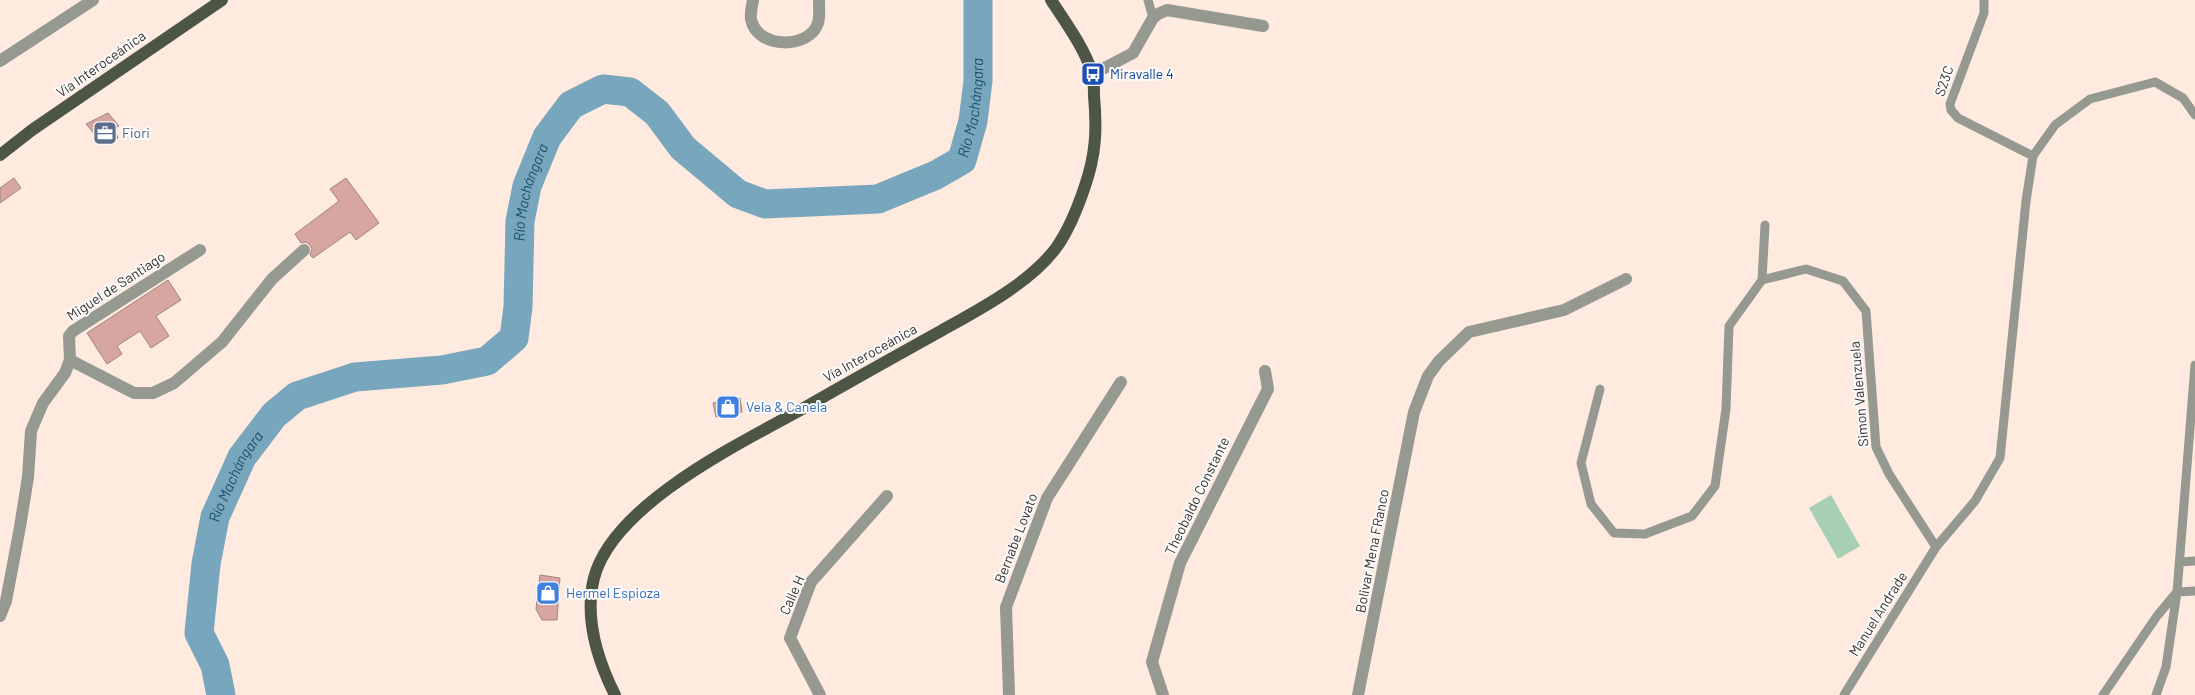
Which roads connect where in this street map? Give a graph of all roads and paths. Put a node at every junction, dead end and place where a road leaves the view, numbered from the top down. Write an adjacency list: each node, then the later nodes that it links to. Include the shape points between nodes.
1 (93, 0): 10 (street)
2 (222, 0): 13 (main road, Vía Interoceánica)
3 (753, 0): 4 (street, via 751,19 758,32 771,41 785,44 810,33 818,24)
4 (819, 0)
5 (1148, 0): 8 (lane)
6 (1984, 0): 17 (lane, S23C, via 1984,13 1950,104 1951,110 1958,118)
7 (1052, 1): 11 (main road, Vía Interoceánica, via 1078,41)
8 (1154, 18): 9 (street, via 1167,10); 11 (street, via 1133,53)
9 (1263, 26)
10 (0, 61)
11 (1093, 74): 35 (main road, Vía Interoceánica, via 1096,125 1093,164 1076,210 1056,248 1022,282 978,310 724,452 661,493 627,523 594,577 591,610 601,667)
12 (2195, 115): 17 (lane, via 2183,98 2155,82 2090,98 2055,125)
13 (32, 130): 14 (main road); 15 (main road); 16 (main road, Vía Interoceánica)
14 (0, 144)
15 (0, 148)
16 (0, 155)
17 (2033, 156): 29 (lane, via 2000,458 1975,502)
18 (1765, 225): 22 (lane)
19 (200, 250): 23 (street, Miguel de Santiago, via 73,331 69,336)
20 (304, 250): 23 (street, via 272,279 222,342 174,383 154,393 134,393)
21 (1626, 279): 39 (street, Bolivar Mena FRanco, via 1564,310 1469,332 1428,376 1414,412)
22 (1762, 280): 27 (lane, via 1729,326 1726,409 1715,486 1692,516 1645,534 1614,533 1591,504 1580,463); 29 (lane, Simon Valenzuela, via 1806,269 1843,281 1866,311 1876,447 1888,474)
23 (70, 360): 34 (street, Miguel de Santiago, via 31,431 20,527 6,602)
24 (2195, 365): 31 (lane)
25 (1265, 371): 38 (street, Theobaldo Constante, via 1268,389 1180,563 1152,662)
26 (1121, 382): 37 (street, Bernabe Lovato, via 1047,498 1006,607)
27 (1600, 389)
28 (887, 496): 36 (street, Calle H, via 812,582 790,638)
29 (1936, 547): 40 (lane, Manuel Andrade)
30 (2195, 561): 31 (lane)
31 (2180, 562): 33 (lane)
32 (2195, 591): 33 (lane)
33 (2177, 592): 41 (lane); 42 (lane, via 2166,667)
34 (0, 616)
35 (615, 695)
36 (820, 695)
37 (1009, 695)
38 (1164, 695)
39 (1358, 695)
40 (1844, 695)
41 (2103, 695)
42 (2156, 695)

